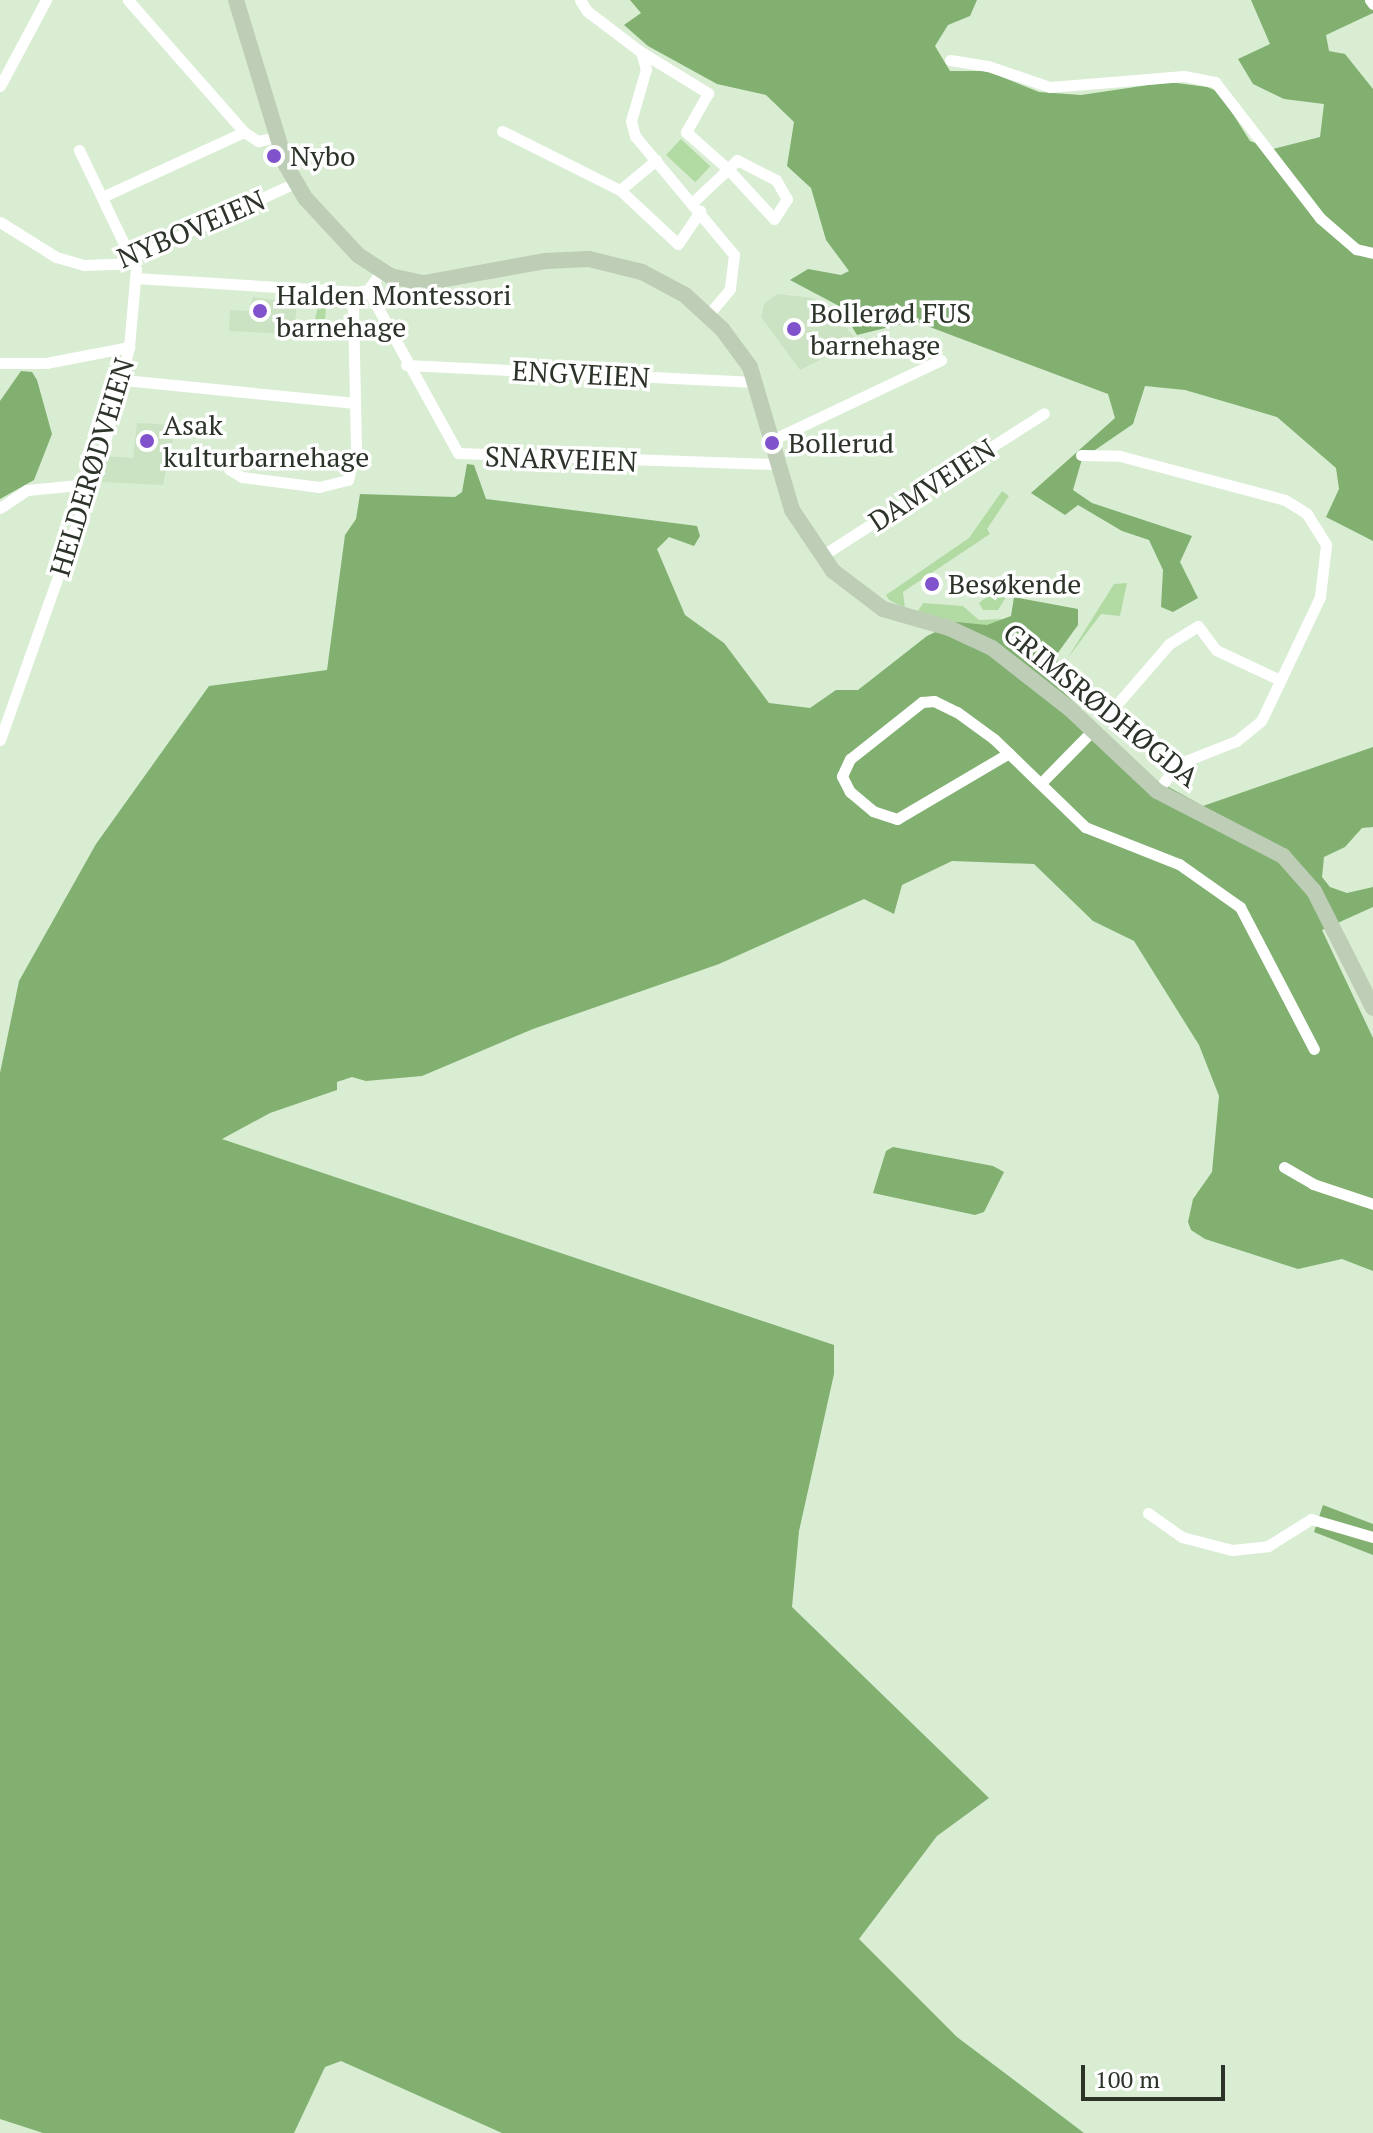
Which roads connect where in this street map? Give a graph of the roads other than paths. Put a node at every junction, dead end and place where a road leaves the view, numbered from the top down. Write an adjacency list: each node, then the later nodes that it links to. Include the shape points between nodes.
1 (46, 0): 7 (street)
2 (128, 0): 9 (street)
3 (236, 0): 10 (main road, GRIMSRØDHØGDA)
4 (580, 0): 5 (street)
5 (641, 52): 12 (street, via 646,69 631,126); 13 (street, via 708,93 685,130)
6 (950, 60): 19 (street, via 988,66 1050,87 1184,76 1215,82 1320,218 1356,249)
7 (0, 86)
8 (502, 131): 15 (street)
9 (244, 132): 10 (street, via 258,141); 16 (street)
10 (274, 138): 14 (main road, GRIMSRØDHØGDA)
11 (79, 150): 16 (street, HELDERØDVEIEN)
12 (656, 160): 15 (street); 17 (street)
13 (728, 169): 13 (street, via 740,160 769,175 782,187 786,207 774,219); 17 (street)
14 (295, 183): 20 (street, NYBOVEIEN); 21 (main road, GRIMSRØDHØGDA, via 358,255)
15 (620, 190): 17 (street, via 678,244)
16 (102, 197): 20 (street, HELDERØDVEIEN)
17 (697, 207): 24 (street, via 726,240 737,265 730,289)
18 (0, 222): 20 (street, NYBOVEIEN, via 64,260 93,265)
19 (1373, 253)
20 (132, 260): 22 (street, HELDERØDVEIEN)
21 (381, 272): 23 (street); 24 (main road, GRIMSRØDHØGDA, via 434,283 545,261 589,259 642,272)
22 (135, 278): 23 (street); 25 (street, HELDERØDVEIEN)
23 (362, 291): 28 (street, SNARVEIEN); 31 (street)
24 (709, 314): 30 (main road, GRIMSRØDHØGDA, via 739,348)
25 (129, 347): 27 (street, via 46,363); 29 (street, HELDERØDVEIEN)
26 (941, 360): 33 (street)
27 (0, 363)
28 (406, 365): 30 (street, ENGVEIEN); 35 (street, SNARVEIEN, via 449,445 462,455)
29 (124, 380): 31 (street); 37 (street, HELDERØDVEIEN)
30 (756, 382): 33 (main road, GRIMSRØDHØGDA)
31 (355, 403): 36 (street, via 355,458 342,486 273,482)
32 (1044, 413): 39 (street, DAMVEIEN)
33 (772, 440): 35 (main road, GRIMSRØDHØGDA)
34 (1081, 455): 40 (street, via 1120,456 1275,497 1313,521 1326,545 1325,582)
35 (778, 464): 39 (main road, GRIMSRØDHØGDA, via 792,510)
36 (229, 469)
37 (89, 484): 38 (street, via 27,490); 42 (street, HELDERØDVEIEN)
38 (0, 508)
39 (820, 557): 41 (main road, GRIMSRØDHØGDA, via 857,593 883,609 949,628 992,648)
40 (1280, 680): 41 (street, via 1216,650 1198,626 1169,644); 45 (street, via 1257,727 1187,758)
41 (1099, 724): 44 (street); 45 (main road, GRIMSRØDHØGDA)
42 (0, 740)
43 (1009, 753): 43 (street, via 897,819 873,811 850,792 842,776 850,759 928,700 968,719); 44 (street)
44 (1041, 783): 47 (street, via 1089,830 1179,864 1240,907)
45 (1157, 791): 46 (main road, GRIMSRØDHØGDA, via 1262,842 1304,877)
46 (1373, 1008)
47 (1314, 1049)
48 (1284, 1167): 49 (street, via 1313,1184)
49 (1373, 1204)
50 (1148, 1513): 51 (street, via 1182,1537 1232,1550 1268,1546 1311,1519)
51 (1373, 1537)

